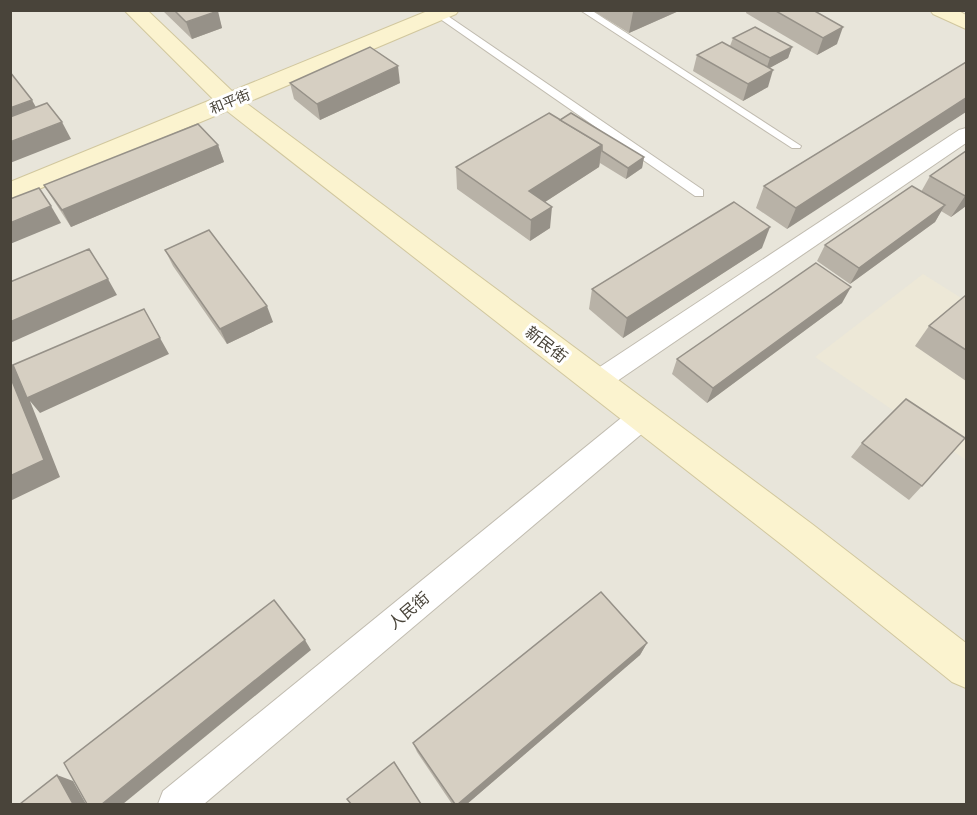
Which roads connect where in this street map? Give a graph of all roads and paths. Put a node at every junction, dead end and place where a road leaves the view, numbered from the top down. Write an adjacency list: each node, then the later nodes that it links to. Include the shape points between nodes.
1 (134, 10): 6 (main road, 新民街)
2 (584, 10): 8 (lane)
3 (940, 10): 5 (main road)
4 (444, 12): 6 (main road, 和平街); 10 (lane)
5 (966, 23)
6 (230, 102): 9 (main road, 和平街); 11 (main road, 新民街)
7 (966, 134): 11 (street)
8 (796, 146)
9 (10, 192)
10 (699, 193)
11 (595, 383): 12 (main road, 新民街)
12 (641, 418): 13 (main road, 新民街, via 799,536); 14 (street, 人民街)
13 (966, 669)
14 (187, 801)

